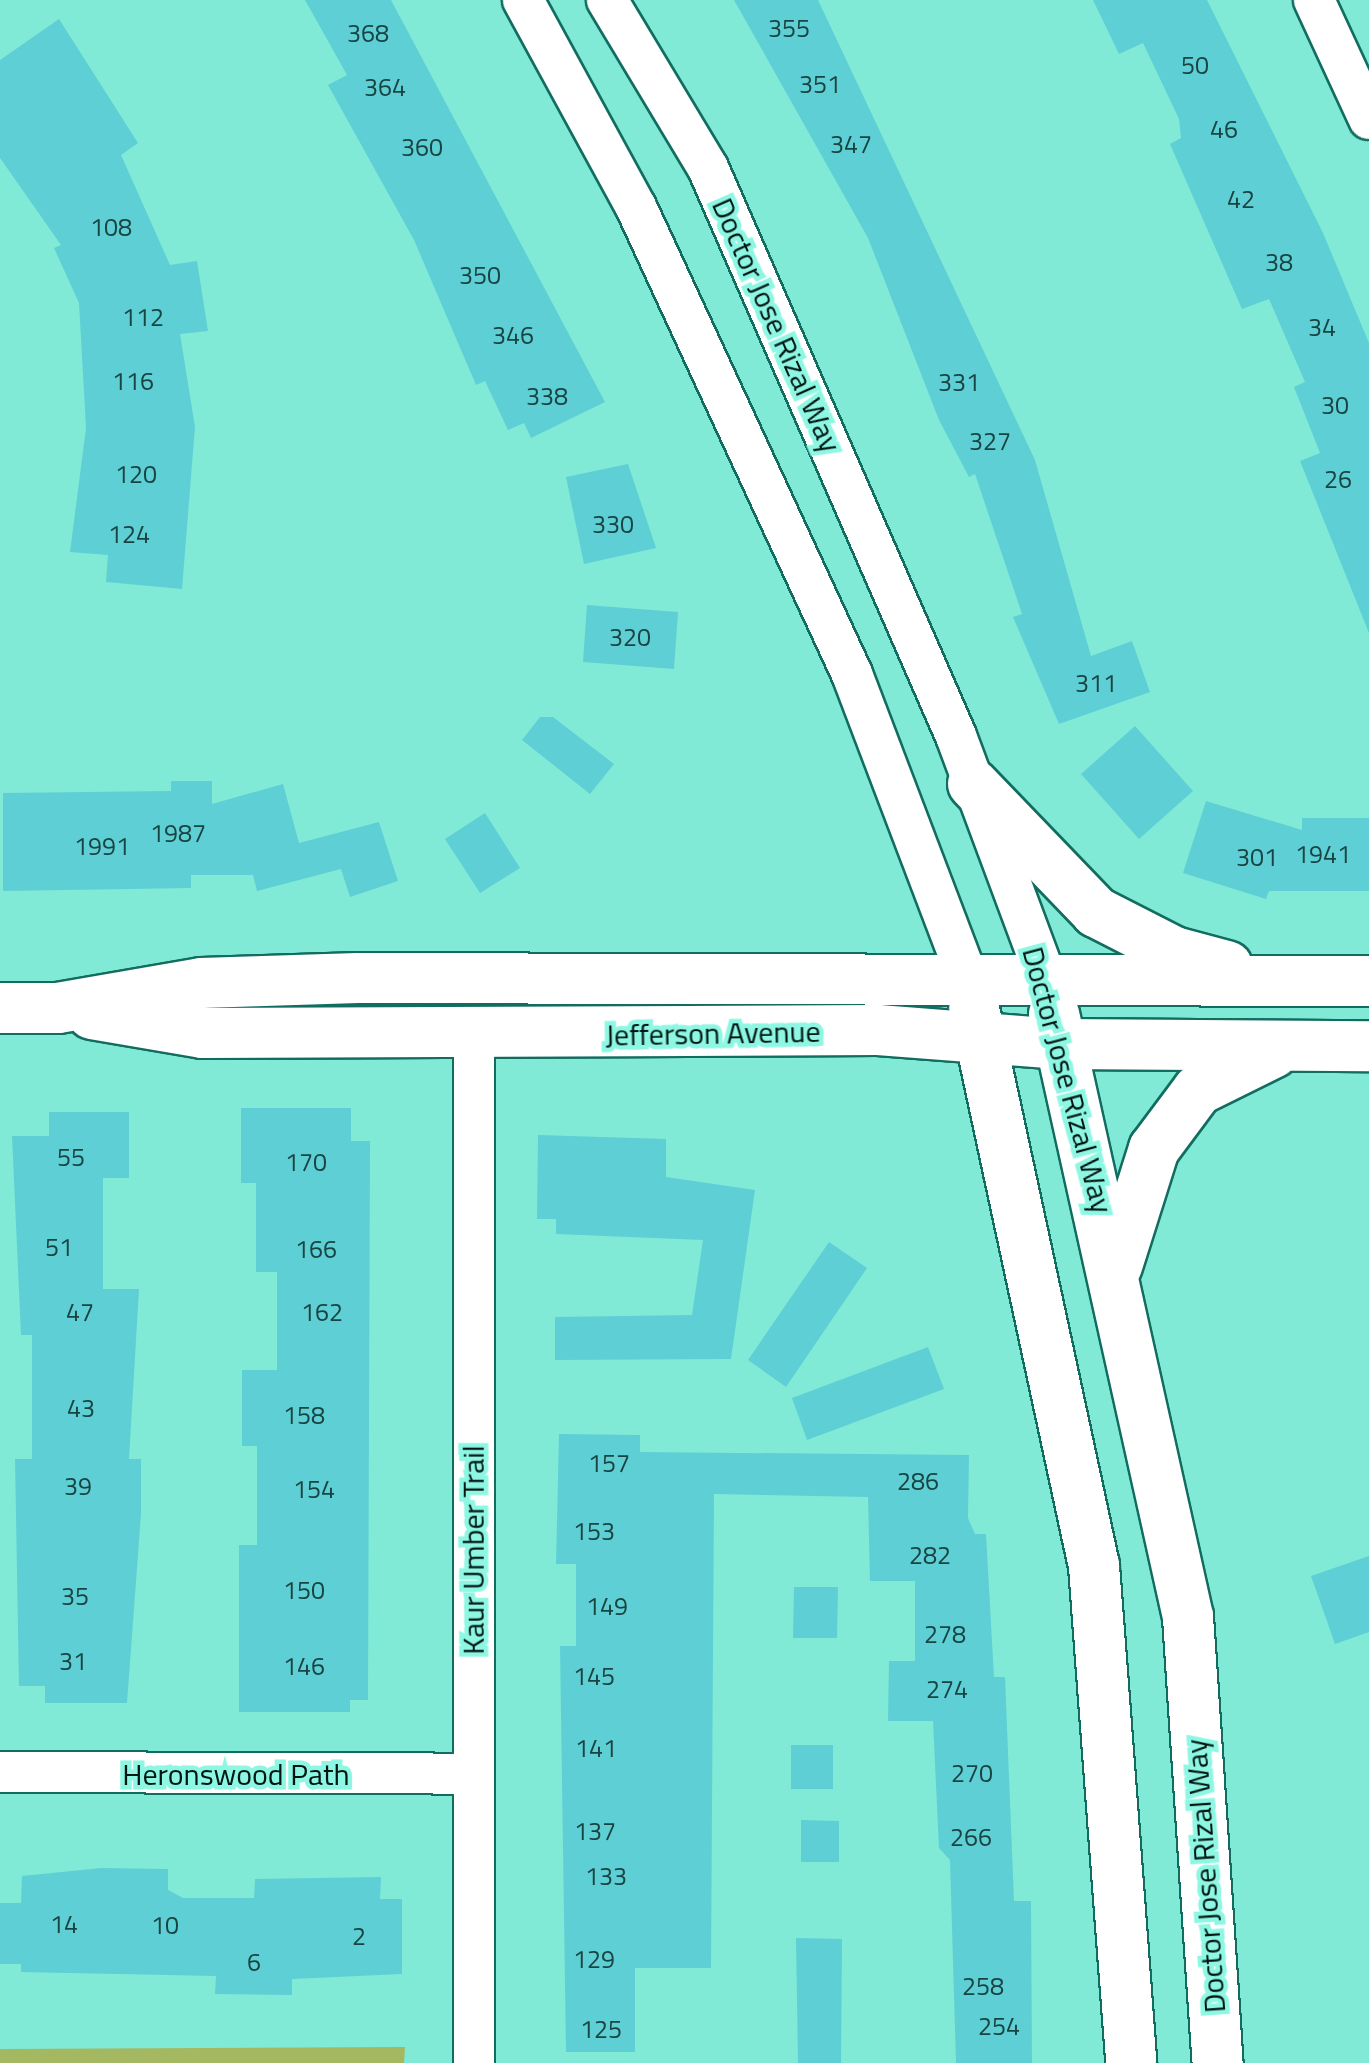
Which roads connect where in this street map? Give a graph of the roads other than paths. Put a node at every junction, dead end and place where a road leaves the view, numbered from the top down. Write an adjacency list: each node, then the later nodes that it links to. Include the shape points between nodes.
1 (523, 0): 6 (street, via 636,207 852,674)
2 (607, 0): 5 (street, Doctor Jose Rizal Way, via 708,168)
3 (1314, 0): 4 (street)
4 (1369, 119)
5 (974, 784): 7 (street, Doctor Jose Rizal Way); 8 (street, via 1096,912 1174,952)
6 (968, 979): 7 (street, Jefferson Avenue); 11 (street, Jefferson Avenue, via 201,983); 13 (street)
7 (1047, 981): 8 (street, Jefferson Avenue); 14 (street, Doctor Jose Rizal Way)
8 (1285, 981): 9 (street, Jefferson Avenue)
9 (1369, 981)
10 (0, 1008): 11 (street, Jefferson Avenue)
11 (58, 1008): 12 (street, Jefferson Avenue, via 202,1033)
12 (474, 1037): 13 (street, Jefferson Avenue, via 878,1030); 19 (street, Kaur Umber Trail)
13 (980, 1042): 14 (street, Jefferson Avenue); 21 (street, via 1094,1566)
14 (1061, 1044): 15 (street, Jefferson Avenue); 17 (street, Doctor Jose Rizal Way)
15 (1286, 1046): 16 (street, Jefferson Avenue); 17 (street, via 1190,1102 1154,1149)
16 (1369, 1046)
17 (1116, 1266): 22 (street, Doctor Jose Rizal Way, via 1188,1617)
18 (0, 1772): 19 (street, Heronswood Path)
19 (472, 1774): 20 (street, Kaur Umber Trail)
20 (474, 2063)
21 (1132, 2063)
22 (1218, 2063)

